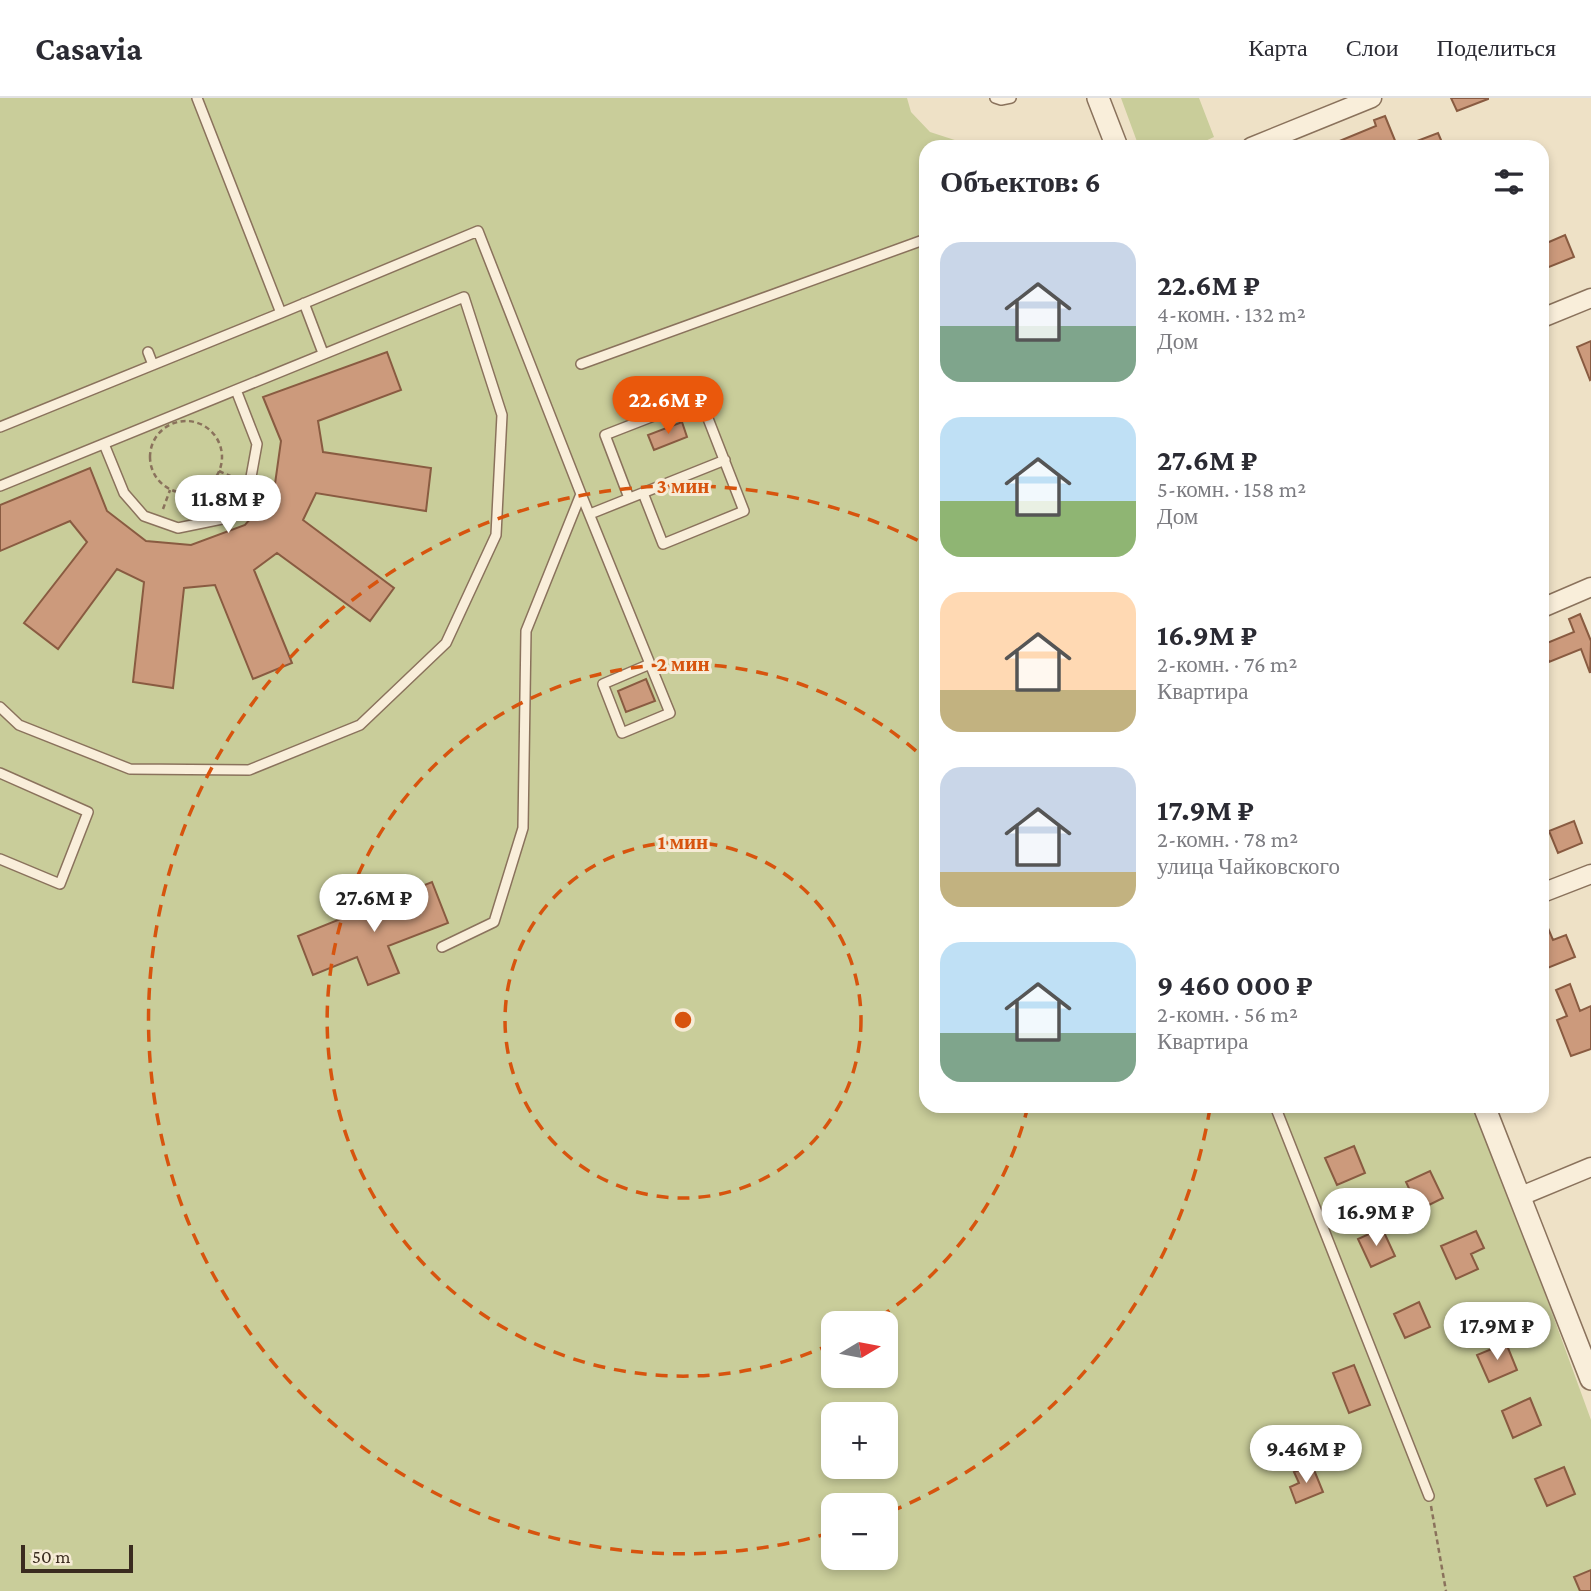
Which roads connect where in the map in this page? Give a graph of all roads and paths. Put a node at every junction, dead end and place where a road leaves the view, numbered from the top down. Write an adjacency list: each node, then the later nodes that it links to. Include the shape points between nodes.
1 (197, 98): 11 (lane)
2 (995, 98): 3 (lane)
3 (1011, 98)
4 (1098, 98): 6 (street)
5 (1372, 98): 7 (street)
6 (1112, 140)
7 (1268, 140)
8 (919, 242): 15 (lane)
9 (1591, 298): 12 (street)
10 (304, 303): 11 (lane); 14 (lane); 26 (lane, via 478,231)
11 (281, 313): 16 (lane)
12 (1549, 315)
13 (148, 352): 16 (lane)
14 (323, 353): 17 (lane); 33 (lane, via 464,297 502,415 497,521 496,534 446,643 360,726 249,770 130,769 19,725)
15 (581, 364)
16 (153, 365): 18 (lane)
17 (236, 390): 19 (lane); 22 (lane, via 257,444)
18 (0, 427)
19 (104, 444): 23 (lane); 29 (lane, via 124,494 144,516)
20 (724, 460): 25 (lane); 25 (lane, via 744,511 663,544); 27 (lane, via 700,398 605,435)
21 (219, 471): 22 (path); 24 (path, via 197,492); 24 (path, via 220,446 205,426 181,421 169,425 159,432 149,455 157,479)
22 (250, 484): 29 (lane, via 222,519 178,528)
23 (0, 486)
24 (170, 490): 29 (path)
25 (643, 493): 27 (lane)
26 (581, 494): 28 (lane); 38 (lane, via 526,631 523,828 494,922)
27 (629, 498): 28 (lane)
28 (590, 514): 32 (lane)
29 (158, 521)
30 (1591, 587): 31 (street)
31 (1549, 605)
32 (650, 664): 32 (lane, via 670,713 622,733 603,684)
33 (0, 707)
34 (0, 773): 35 (lane, via 88,812 60,884)
35 (0, 859)
36 (1591, 874): 37 (street)
37 (1549, 890)
38 (442, 947)
39 (1278, 1113): 44 (lane)
40 (1487, 1113): 42 (street)
41 (1591, 1167): 42 (street)
42 (1521, 1196): 43 (street)
43 (1591, 1379)
44 (1429, 1496): 45 (path)
45 (1446, 1591)

